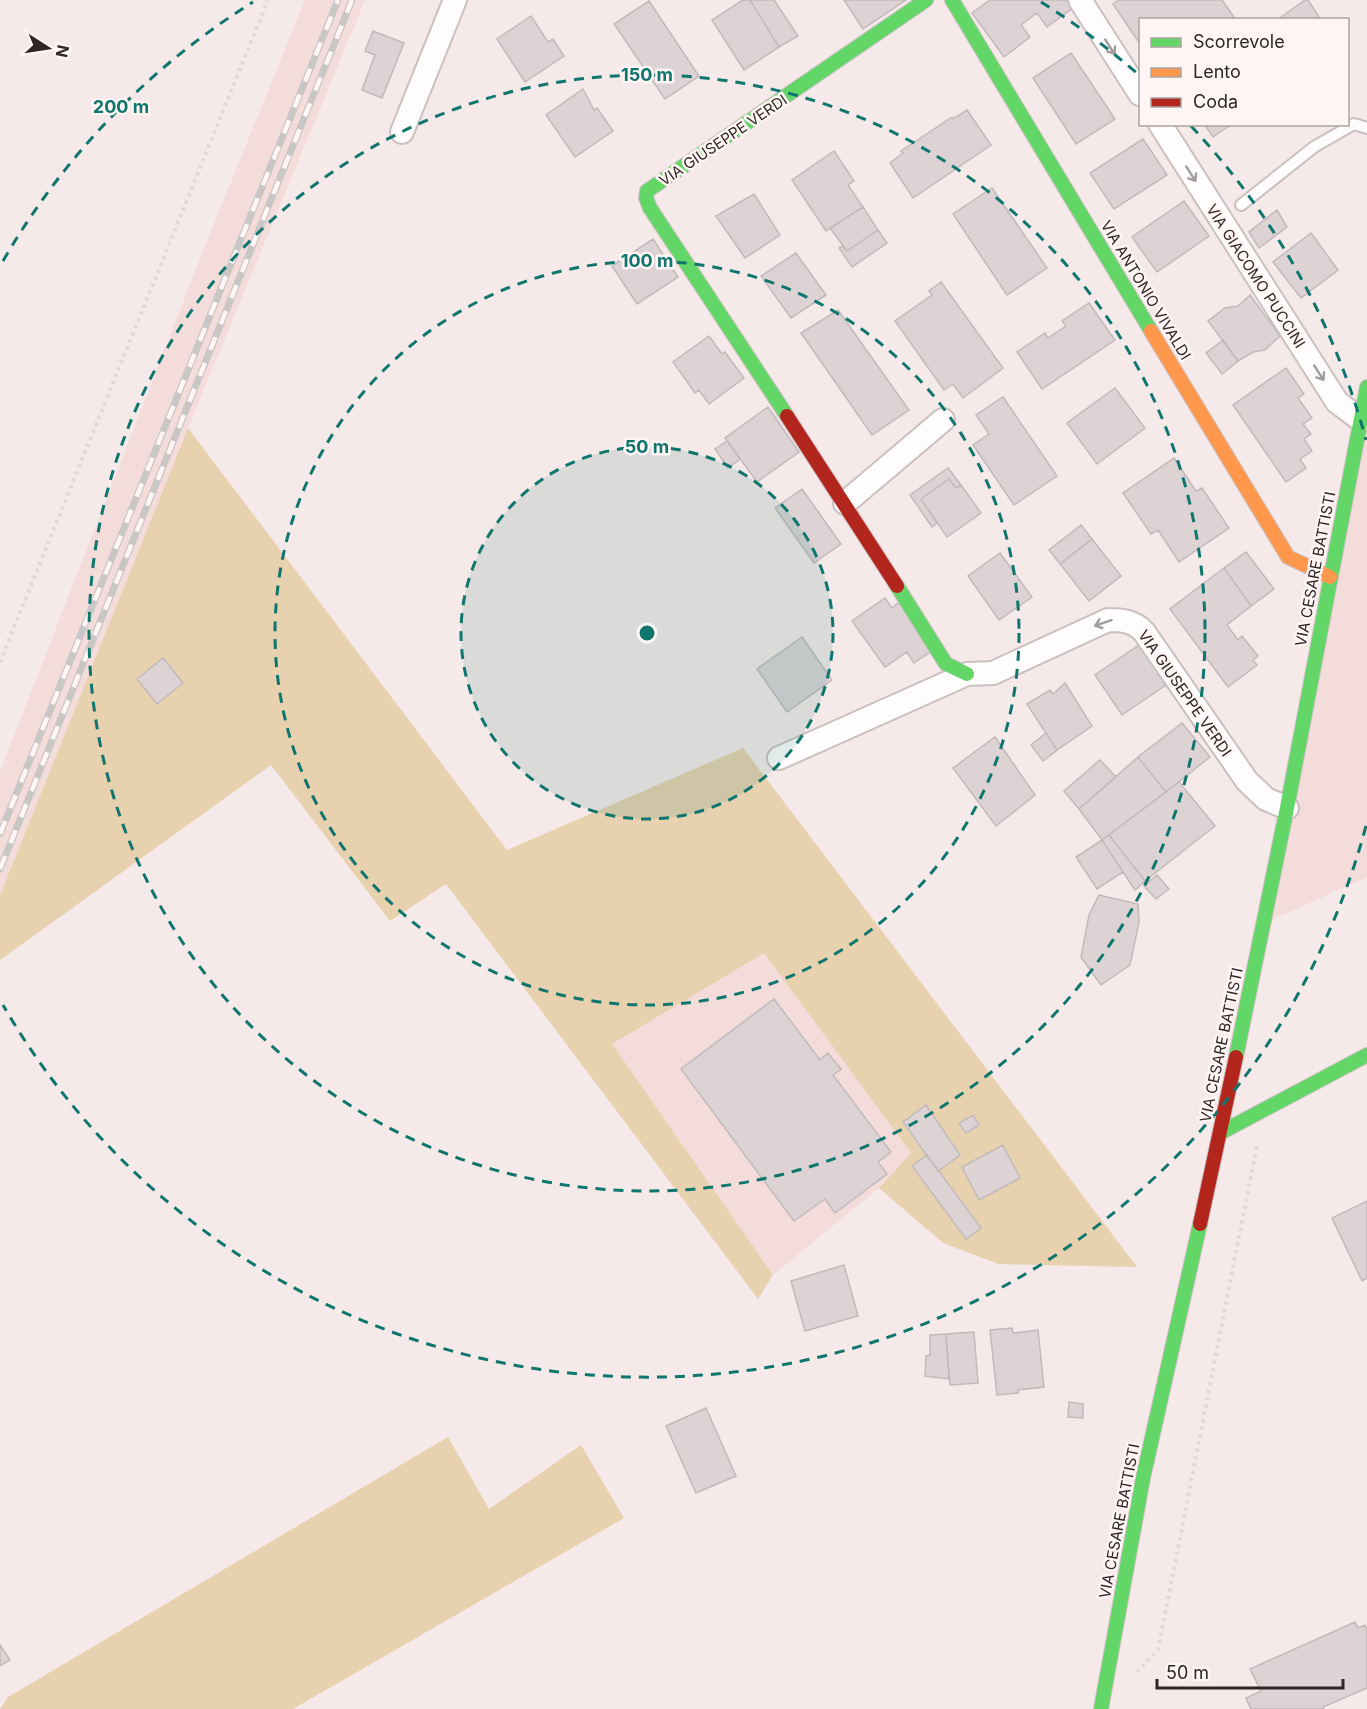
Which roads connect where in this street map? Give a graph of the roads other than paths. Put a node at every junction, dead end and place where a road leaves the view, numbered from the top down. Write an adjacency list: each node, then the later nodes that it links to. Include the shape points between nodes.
1 (455, 0): 8 (street)
2 (926, 0): 13 (street, VIA GIUSEPPE VERDI, via 647,191 650,208)
3 (952, 0): 14 (street, VIA ANTONIO VIVALDI, via 1288,557)
4 (1080, 0): 5 (street, one-way to 5)
5 (1139, 92)
6 (1161, 126): 12 (street, VIA GIACOMO PUCCINI, one-way to 12, via 1337,402)
7 (1367, 128): 9 (lane, via 1354,124 1314,147)
8 (402, 132)
9 (1241, 205)
10 (1367, 387): 12 (street, VIA CESARE BATTISTI)
11 (943, 420): 13 (street)
12 (1361, 420): 14 (street, VIA CESARE BATTISTI)
13 (845, 503): 15 (street, VIA GIUSEPPE VERDI, via 946,664)
14 (1330, 577): 17 (street, VIA CESARE BATTISTI)
15 (967, 674): 16 (street, VIA GIUSEPPE VERDI); 17 (street, VIA GIUSEPPE VERDI, one-way to 15, via 1266,799 1246,781 1144,632 1131,622 1108,620 993,673)
16 (779, 758)
17 (1287, 808): 19 (street, VIA CESARE BATTISTI)
18 (1367, 1055): 19 (street)
19 (1220, 1133): 20 (street, VIA CESARE BATTISTI, via 1143,1478)
20 (1101, 1709)

